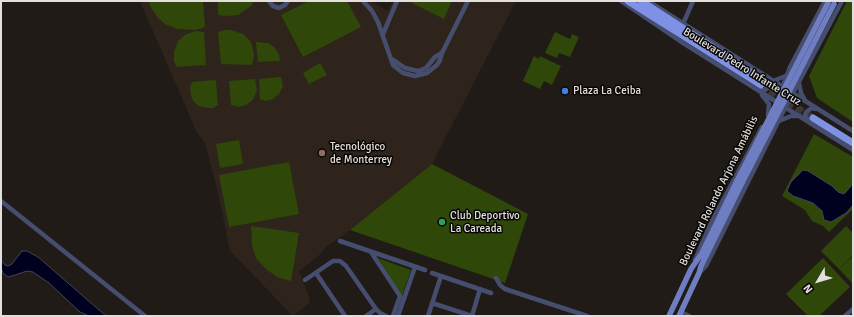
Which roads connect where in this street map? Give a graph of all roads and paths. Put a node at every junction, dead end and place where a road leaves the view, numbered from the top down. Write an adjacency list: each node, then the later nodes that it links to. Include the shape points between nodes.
1 (269, 1): 2 (street, via 279,8)
2 (288, 1)
3 (363, 1): 14 (street, via 375,16)
4 (397, 1): 14 (street)
5 (468, 1): 14 (street, via 442,53 426,68 418,71 408,70 392,59)
6 (621, 1): 18 (street, Boulevard Pedro Infante Cruz, via 667,33)
7 (628, 1): 18 (highway, Boulevard Pedro Infante Cruz)
8 (641, 1): 18 (highway, Boulevard Pedro Infante Cruz)
9 (648, 1): 13 (street, Boulevard Pedro Infante Cruz)
10 (693, 1): 13 (street)
11 (842, 1): 17 (street, Boulevard Rolando Arjona Amábilis)
12 (831, 2): 15 (street, Boulevard Rolando Arjona Amábilis); 35 (main road, Boulevard Rolando Arjona Amábilis, bridge)
13 (683, 24): 18 (street, Boulevard Pedro Infante Cruz)
14 (383, 34)
15 (788, 74): 16 (street); 19 (street, Boulevard Rolando Arjona Amábilis)
16 (773, 81): 18 (street, Boulevard Pedro Infante Cruz); 19 (street, Boulevard Pedro Infante Cruz)
17 (799, 83): 20 (street, Boulevard Rolando Arjona Amábilis); 22 (street, via 803,97)
18 (762, 85): 21 (street, Boulevard Pedro Infante Cruz); 24 (street, via 769,104)
19 (782, 87): 20 (street, Boulevard Pedro Infante Cruz); 21 (street, Boulevard Rolando Arjona Amábilis)
20 (793, 93): 22 (street, Boulevard Pedro Infante Cruz); 23 (street, Boulevard Rolando Arjona Amábilis)
21 (775, 101): 23 (street, Boulevard Pedro Infante Cruz); 24 (street, Boulevard Rolando Arjona Amábilis)
22 (809, 104): 25 (street, Boulevard Pedro Infante Cruz)
23 (786, 107): 26 (street, Boulevard Pedro Infante Cruz); 27 (street, Boulevard Rolando Arjona Amábilis)
24 (768, 115): 37 (street, Boulevard Rolando Arjona Amábilis, via 712,221)
25 (814, 116): 26 (street, Boulevard Pedro Infante Cruz); 28 (street, Boulevard Pedro Infante Cruz); 29 (highway, Boulevard Pedro Infante Cruz); 30 (highway, Boulevard Pedro Infante Cruz); 31 (street, Boulevard Pedro Infante Cruz)
26 (801, 117): 27 (street, via 791,116)
27 (779, 121): 41 (street, Boulevard Rolando Arjona Amábilis, via 709,261)
28 (853, 131)
29 (853, 138)
30 (853, 144)
31 (853, 150)
32 (1, 201): 52 (street)
33 (340, 241): 34 (street)
34 (371, 252): 36 (street); 47 (street)
35 (704, 255): 37 (main road); 41 (main road)
36 (415, 267): 38 (street); 47 (street)
37 (692, 269): 61 (main road, Boulevard Rolando Arjona Amábilis)
38 (425, 270)
39 (316, 273): 44 (street); 49 (street, via 333,260 340,261); 53 (street)
40 (432, 273): 42 (street)
41 (699, 273): 51 (main road, Boulevard Rolando Arjona Amábilis)
42 (441, 276): 45 (street); 48 (street)
43 (496, 278): 60 (street, via 505,289)
44 (306, 280)
45 (480, 289): 46 (street); 59 (street)
46 (491, 293)
47 (402, 297): 56 (street); 57 (street)
48 (432, 302): 58 (street); 59 (street)
49 (376, 309): 54 (street); 55 (street)
50 (853, 309): 63 (street)
51 (680, 314): 62 (street)
52 (145, 316)
53 (345, 316)
54 (366, 316)
55 (386, 316)
56 (393, 316)
57 (398, 316)
58 (428, 316)
59 (472, 316)
60 (587, 316)
61 (669, 316)
62 (689, 316)
63 (845, 316)

